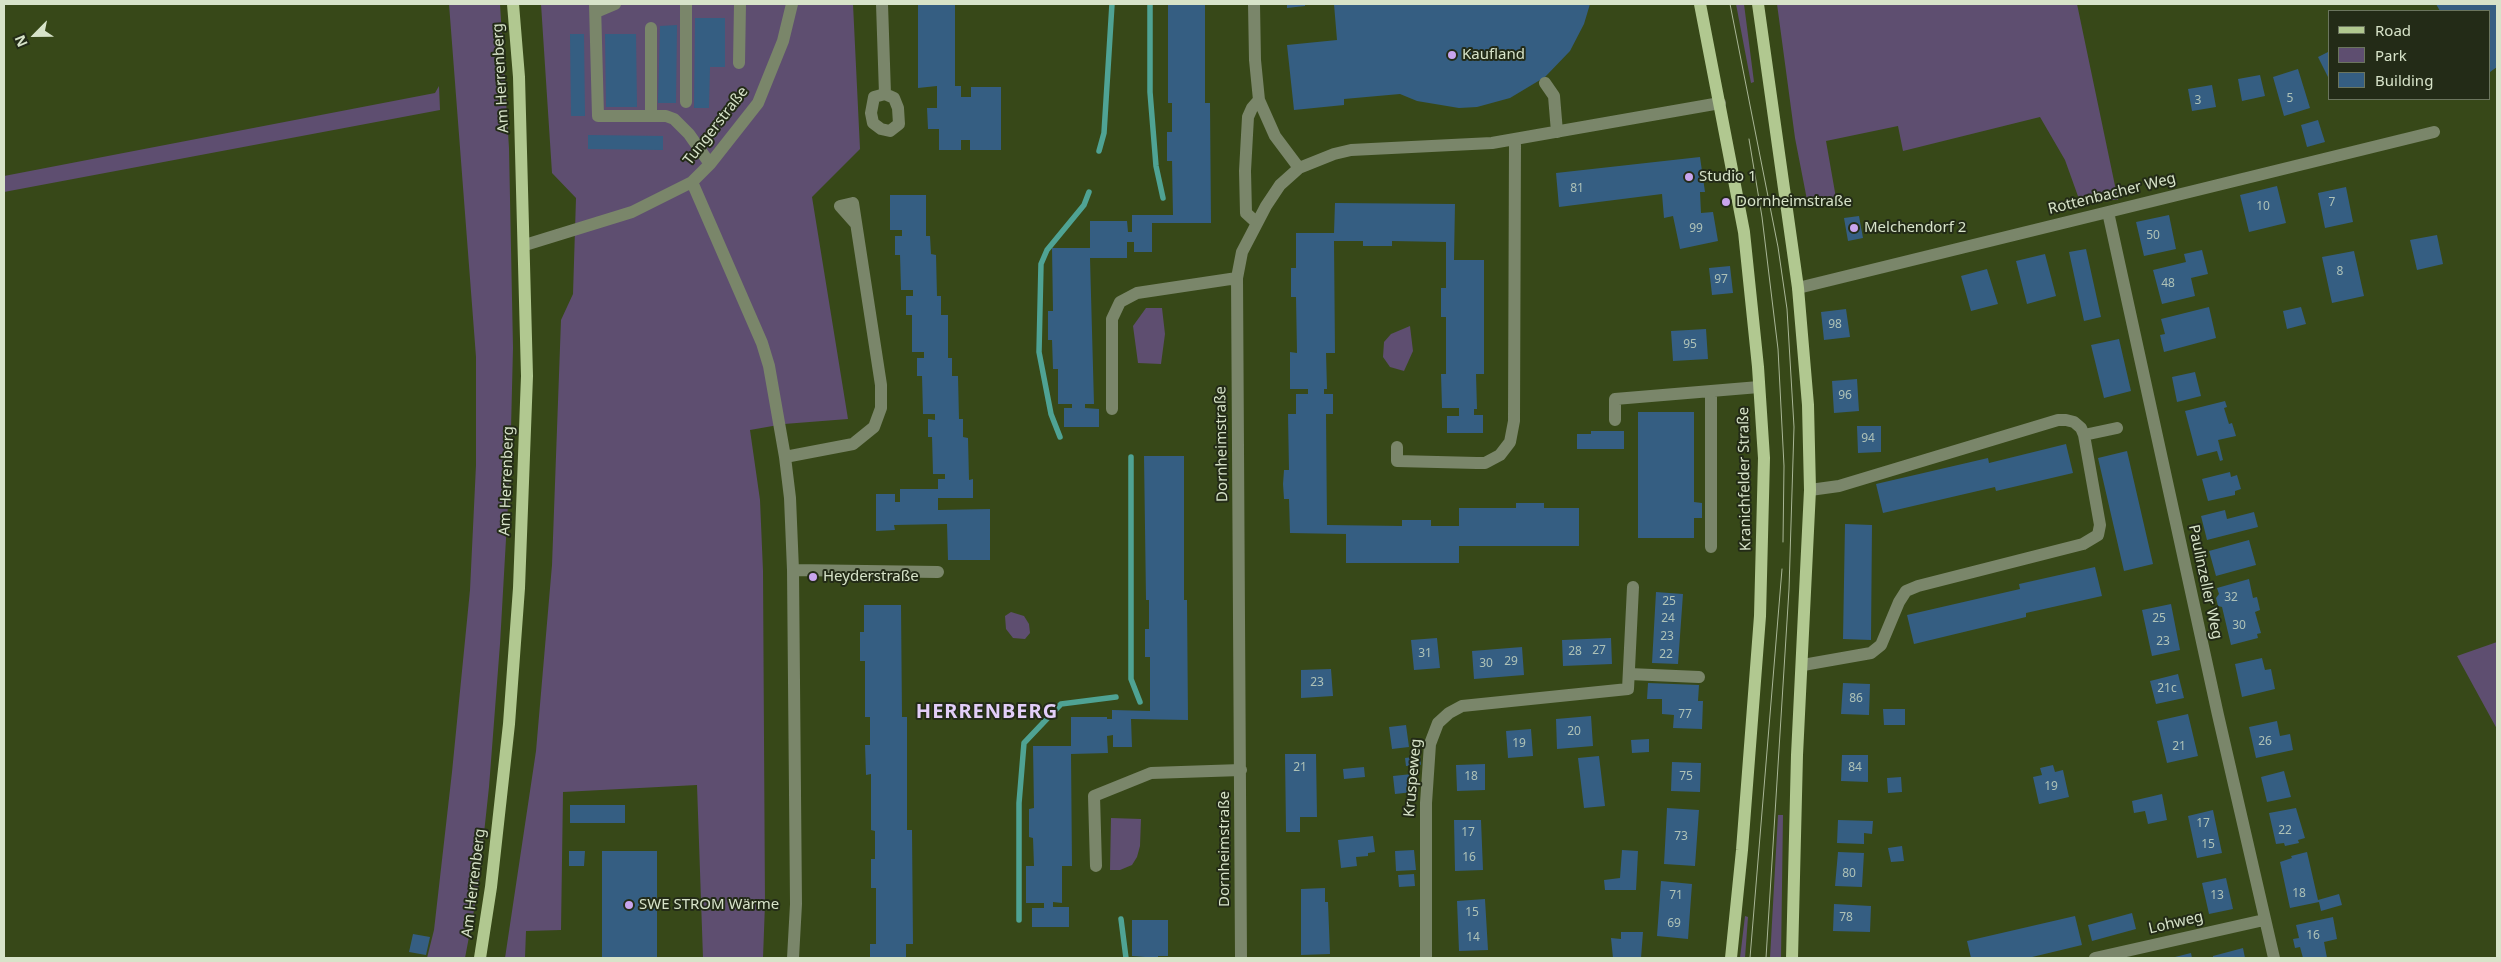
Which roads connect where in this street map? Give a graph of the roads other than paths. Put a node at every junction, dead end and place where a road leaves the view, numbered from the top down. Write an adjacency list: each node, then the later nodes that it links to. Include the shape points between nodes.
1 (513, 4): 28 (main road, Am Herrenberg)
2 (615, 4): 10 (street)
3 (686, 4): 16 (street)
4 (740, 4): 12 (street)
5 (792, 4): 22 (street, Tungerstraße, via 784,41 758,103)
6 (882, 4): 14 (street)
7 (1254, 4): 15 (street)
8 (1700, 4): 17 (main road, Kranichfelder Straße)
9 (1758, 4): 30 (main road)
10 (596, 8): 18 (street, via 598,116)
11 (652, 28): 18 (street)
12 (739, 63)
13 (1545, 83): 19 (street, via 1554,96)
14 (885, 94)
15 (1259, 100): 23 (street, via 1275,136); 26 (street, via 1248,117 1245,171 1246,213)
16 (686, 102)
17 (1720, 103): 19 (street, Dornheimstraße); 31 (main road, Kranichfelder Straße, via 1744,232)
18 (651, 116): 22 (street, via 674,119)
19 (1558, 132): 21 (street, Dornheimstraße)
20 (2434, 132): 25 (street, Rottenbacher Weg)
21 (1515, 140): 23 (street, Dornheimstraße, via 1492,144 1360,148); 37 (street, via 1514,421 1510,442 1500,455 1485,463 1397,460)
22 (710, 164): 24 (street, Tungerstraße)
23 (1299, 168): 26 (street, Dornheimstraße, via 1280,185)
24 (692, 182): 28 (street, Tungerstraße, via 632,212); 38 (street, via 762,343)
25 (2108, 212): 30 (street, Rottenbacher Weg); 49 (street, Paulinzeller Weg)
26 (1256, 223): 29 (street, Dornheimstraße, via 1239,259)
27 (856, 224): 38 (street, via 881,385 881,408 874,427 853,444)
28 (525, 244): 50 (main road, Am Herrenberg, via 528,376 519,588 508,734)
29 (1237, 278): 33 (street, via 1137,293 1120,302 1112,319); 47 (street, Dornheimstraße)
30 (1798, 288): 39 (main road, via 1808,405)
31 (1759, 387): 32 (street); 54 (main road, Kranichfelder Straße, via 1764,458 1760,616)
32 (1711, 392): 34 (street, via 1615,399); 40 (street)
33 (1112, 409)
34 (1615, 420)
35 (2117, 428): 36 (street)
36 (2084, 435): 39 (street, via 2074,422 2058,420 1839,486); 44 (street, via 2100,525 2098,535 2091,540 1918,586 1906,592 1881,646 1871,653)
37 (1397, 447)
38 (785, 457): 41 (street)
39 (1810, 490): 44 (main road)
40 (1711, 548)
41 (793, 570): 42 (street); 51 (street, via 796,894)
42 (938, 572)
43 (1633, 587): 45 (street)
44 (1803, 664): 55 (main road)
45 (1629, 674): 46 (street); 53 (street, Kruspeweg, via 1628,689 1462,706 1449,712 1438,723 1430,744 1426,803)
46 (1699, 677)
47 (1241, 770): 48 (street, via 1151,773 1094,796); 52 (street, Dornheimstraße)
48 (1096, 866)
49 (2264, 920): 56 (street, Lohweg); 57 (street, Paulinzeller Weg)
50 (480, 958)
51 (793, 958)
52 (1241, 958)
53 (1426, 958)
54 (1731, 958)
55 (1792, 958)
56 (2095, 958)
57 (2274, 958)

